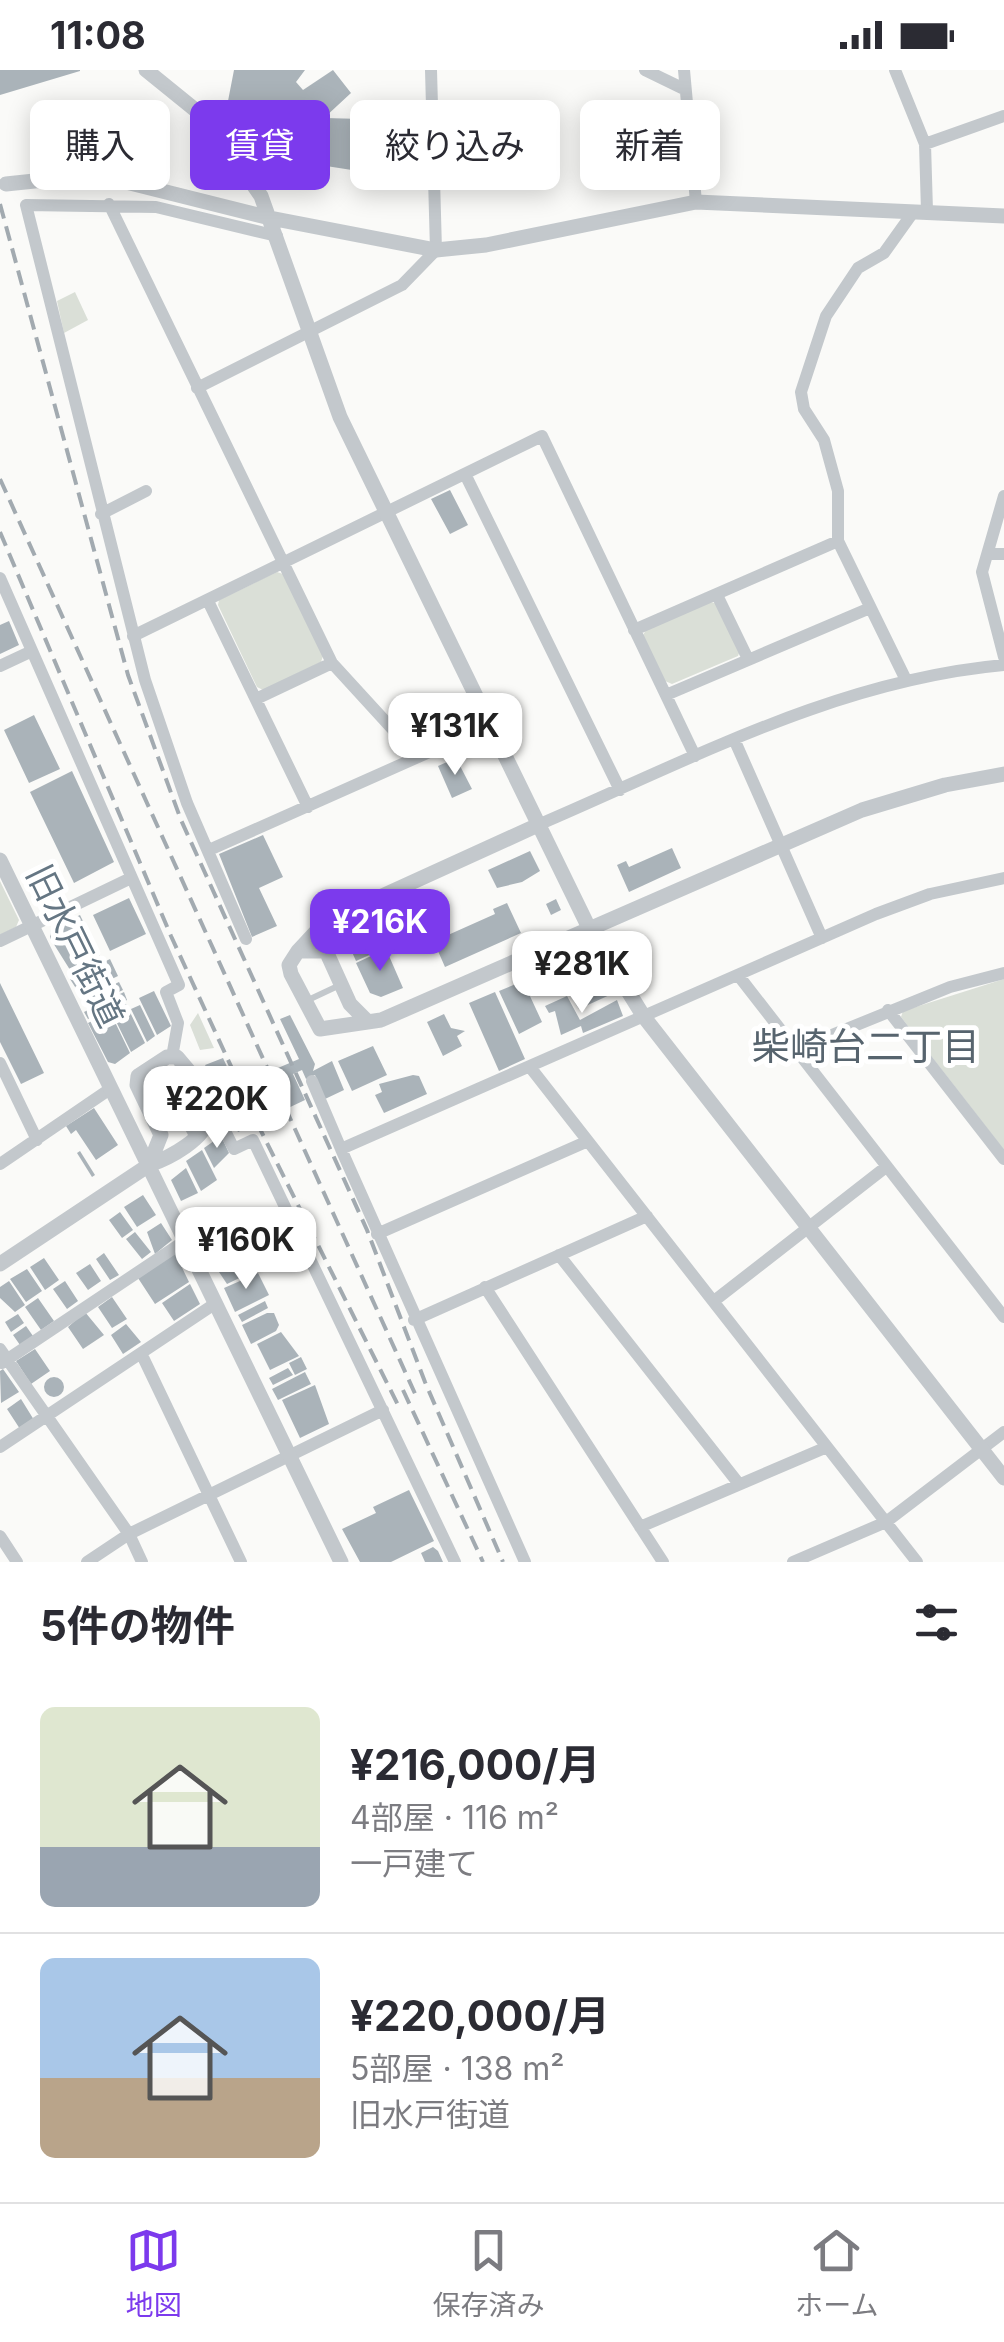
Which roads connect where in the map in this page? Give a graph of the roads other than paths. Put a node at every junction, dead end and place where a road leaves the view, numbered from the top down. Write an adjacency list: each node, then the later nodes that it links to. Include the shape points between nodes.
1 (146, 70): 14 (street, via 209,121 253,180)
2 (431, 70): 16 (street)
3 (645, 70): 6 (street)
4 (684, 70): 6 (street)
5 (895, 70): 8 (street)
6 (682, 88): 10 (street)
7 (1004, 116): 8 (street)
8 (925, 144): 12 (street)
9 (6, 184): 14 (street, via 114,179)
10 (696, 202): 12 (street); 16 (street, via 486,246)
11 (109, 204): 15 (street, via 156,207); 18 (street); 23 (street, via 26,205)
12 (920, 211): 13 (street); 24 (street, via 884,253 858,268 826,316 801,392 838,491)
13 (1004, 216)
14 (270, 218): 15 (street); 16 (street)
15 (277, 236): 17 (street)
16 (436, 250): 17 (street, via 402,285)
17 (306, 331): 18 (street); 22 (street)
18 (197, 388): 27 (street)
19 (465, 474): 22 (street); 32 (street, via 542,436); 47 (street)
20 (146, 491): 23 (street)
21 (1004, 496): 25 (street)
22 (386, 512): 27 (street); 42 (street)
23 (101, 514): 33 (street)
24 (838, 541): 29 (street); 31 (street)
25 (988, 554): 26 (street); 36 (street, via 982,572)
26 (1004, 554)
27 (283, 564): 30 (street); 37 (street)
28 (0, 578): 34 (street)
29 (717, 594): 32 (street); 35 (street)
30 (208, 600): 33 (street); 41 (street)
31 (870, 608): 35 (street); 39 (street)
32 (634, 630): 40 (street)
33 (133, 636): 51 (street, via 187,803)
34 (32, 651): 38 (street); 53 (street)
35 (748, 659): 40 (street)
36 (1004, 661): 39 (street)
37 (332, 662): 41 (street); 45 (street)
38 (0, 666)
39 (906, 680): 43 (street)
40 (666, 695): 44 (street)
41 (256, 700): 48 (street)
42 (490, 725): 45 (street); 49 (street)
43 (734, 739): 44 (street); 50 (street)
44 (695, 756): 47 (street)
45 (418, 757): 48 (street)
46 (1004, 774): 50 (street, via 903,796)
47 (620, 790): 49 (street)
48 (308, 806): 51 (street)
49 (538, 825): 55 (street); 57 (street)
50 (780, 845): 57 (street); 58 (street)
51 (209, 850): 59 (street)
52 (0, 860): 56 (street, 旧水戸街道)
53 (131, 878): 56 (street); 73 (street, via 179,985 166,992 178,1023)
54 (1004, 878): 58 (street, via 918,898)
55 (325, 922): 61 (street); 62 (street)
56 (32, 925): 60 (street); 78 (street, 旧水戸街道)
57 (588, 928): 69 (street); 70 (street)
58 (822, 938): 64 (street)
59 (246, 939)
60 (0, 941)
61 (298, 950): 62 (street); 66 (street, via 289,965)
62 (326, 952): 65 (street)
63 (1004, 973): 68 (street)
64 (738, 975): 69 (street); 72 (street)
65 (341, 984): 66 (lane); 67 (street)
66 (305, 1002): 71 (street, via 320,1029)
67 (350, 1004): 70 (street); 71 (street)
68 (888, 1010): 72 (street); 84 (street)
69 (644, 1017): 76 (street); 89 (street)
70 (368, 1022): 71 (street)
71 (349, 1023)
72 (794, 1050): 87 (street)
73 (172, 1056): 75 (street); 79 (street, via 188,1070)
74 (0, 1063): 81 (street)
75 (155, 1064): 80 (lane); 86 (street, via 137,1080 161,1135)
76 (530, 1067): 82 (street); 83 (street)
77 (312, 1080): 83 (street)
78 (110, 1089): 81 (street); 86 (street, 旧水戸街道)
79 (208, 1125): 80 (street); 101 (street, via 226,1131 234,1150 253,1140)
80 (193, 1139): 86 (street)
81 (37, 1140): 85 (street)
82 (588, 1141): 88 (street); 90 (street)
83 (341, 1149): 90 (street)
84 (1004, 1159)
85 (0, 1164)
86 (149, 1165): 91 (street, 旧水戸街道); 93 (street)
87 (886, 1167): 89 (street); 97 (street)
88 (647, 1216): 92 (street); 96 (street)
89 (809, 1228): 96 (street); 106 (street)
90 (377, 1234): 98 (street)
91 (186, 1240): 95 (street, 旧水戸街道); 100 (street)
92 (559, 1255): 94 (street); 109 (street)
93 (0, 1264)
94 (485, 1287): 98 (street); 112 (street)
95 (216, 1302): 99 (street); 107 (street, 旧水戸街道)
96 (714, 1302): 104 (street)
97 (1002, 1312)
98 (414, 1320): 122 (street)
99 (141, 1353): 102 (street); 110 (street)
100 (2, 1358): 102 (street)
101 (383, 1410): 107 (street); 121 (street)
102 (44, 1418): 105 (street); 113 (street)
103 (1004, 1432): 106 (street)
104 (826, 1446): 109 (street); 111 (street)
105 (0, 1448)
106 (982, 1449): 108 (street); 111 (street)
107 (290, 1456): 110 (street); 120 (street, 旧水戸街道)
108 (1004, 1478)
109 (739, 1484): 112 (street)
110 (210, 1495): 113 (street); 119 (street)
111 (886, 1522): 115 (street); 124 (street)
112 (640, 1527): 123 (street)
113 (129, 1534): 117 (street); 118 (street)
114 (0, 1536): 116 (street)
115 (798, 1561)
116 (18, 1562)
117 (87, 1562)
118 (142, 1562)
119 (242, 1562)
120 (341, 1562)
121 (455, 1562)
122 (525, 1562)
123 (663, 1562)
124 (917, 1562)

